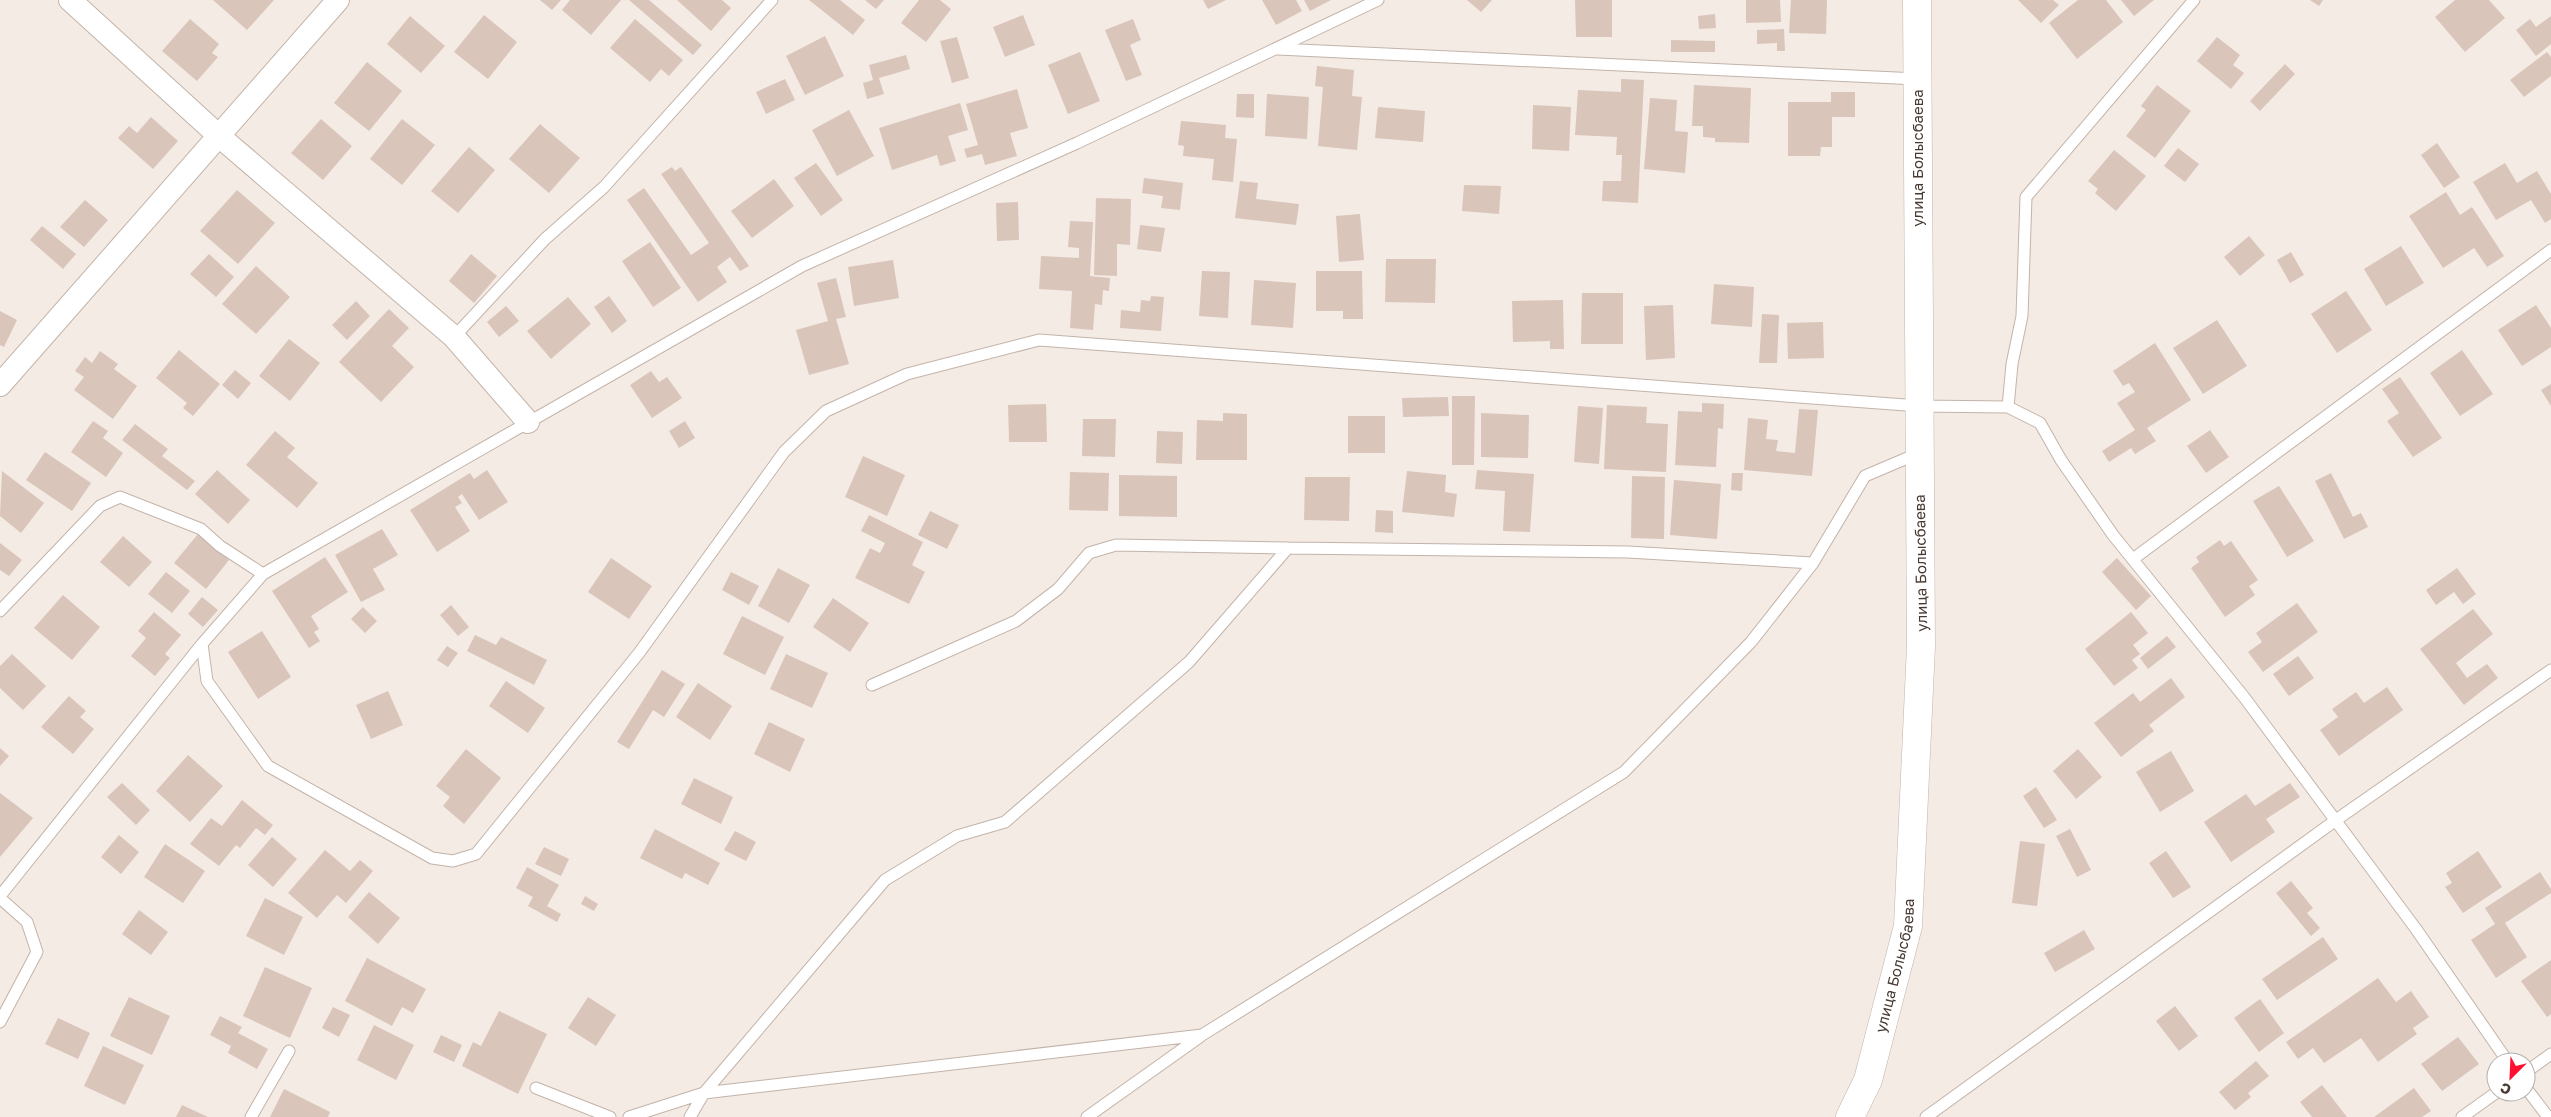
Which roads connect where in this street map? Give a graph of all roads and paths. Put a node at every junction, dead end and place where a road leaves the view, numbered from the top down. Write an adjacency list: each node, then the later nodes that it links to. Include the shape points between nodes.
1 (70, 0): 9 (street)
2 (338, 0): 9 (street)
3 (772, 0): 11 (lane, via 604,187 546,239)
4 (1378, 0): 7 (lane)
5 (1917, 0): 8 (street, улица Болысбаева)
6 (2194, 0): 14 (lane, via 2026,197 2022,316 2012,364)
7 (1276, 49): 8 (lane); 15 (lane, via 1077,143 802,266)
8 (1918, 79): 13 (street, улица Болысбаева)
9 (219, 136): 11 (street); 12 (street)
10 (2551, 250): 18 (lane)
11 (454, 337): 15 (street)
12 (0, 385)
13 (1919, 406): 14 (lane); 16 (street, улица Болысбаева); 22 (lane, via 1039,340 907,374 826,411 784,452 608,692 476,854 453,861 432,858 268,766 207,681)
14 (2008, 407): 18 (lane, via 2040,423 2061,460)
15 (528, 422): 20 (lane)
16 (1919, 453): 19 (lane, via 1865,476); 42 (street, улица Болысбаева, via 1922,646 1908,926 1868,1080)
17 (1288, 548): 19 (lane, via 1628,552); 24 (lane, via 1116,545 1089,553 1058,589 1016,621); 34 (lane, via 1189,662 1005,822 957,836 885,880)
18 (2133, 559): 25 (lane, via 2244,696)
19 (1813, 563): 28 (lane, via 1750,642 1624,772)
20 (263, 574): 21 (lane, via 220,546 201,529 120,497 100,506); 22 (lane)
21 (0, 611)
22 (202, 644): 26 (lane)
23 (2551, 670): 25 (lane)
24 (872, 685)
25 (2336, 820): 30 (lane); 43 (lane)
26 (0, 897): 27 (lane, via 28,922 37,952)
27 (0, 1022)
28 (1202, 1035): 34 (lane); 41 (lane)
29 (289, 1051): 37 (lane)
30 (2501, 1052)
31 (2551, 1054): 32 (lane)
32 (2536, 1065)
33 (536, 1088): 38 (lane)
34 (704, 1093): 39 (lane); 40 (lane)
35 (2486, 1100): 44 (lane)
36 (2536, 1101): 45 (lane)
37 (251, 1117)
38 (610, 1117)
39 (629, 1117)
40 (690, 1117)
41 (1086, 1117)
42 (1850, 1117)
43 (1926, 1117)
44 (2462, 1117)
45 (2548, 1117)

